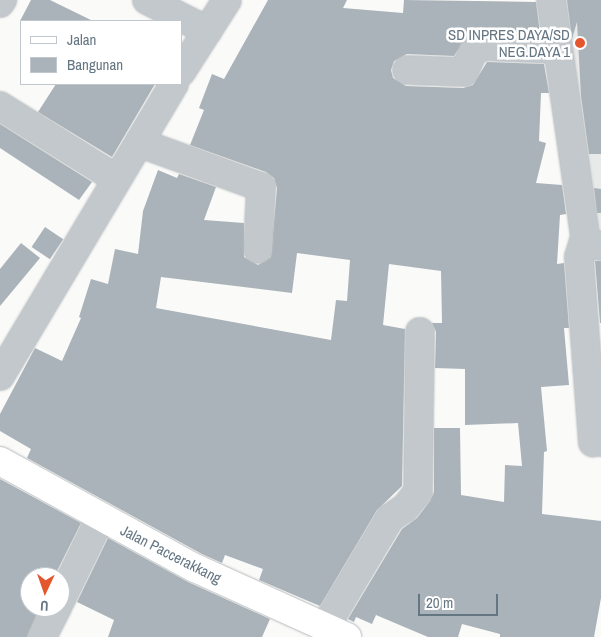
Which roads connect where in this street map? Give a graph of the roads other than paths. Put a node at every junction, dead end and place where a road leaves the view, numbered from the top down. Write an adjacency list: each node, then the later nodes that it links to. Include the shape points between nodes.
1 (147, 0): 4 (street)
2 (227, 0): 4 (street)
3 (552, 0): 5 (street)
4 (208, 31): 6 (street)
5 (558, 49): 7 (street, via 483,46 473,52 464,72); 12 (street)
6 (182, 70)
7 (407, 70)
8 (173, 85): 10 (street)
9 (0, 106): 11 (street)
10 (140, 143): 11 (street); 13 (street, via 261,186)
11 (117, 178): 15 (street)
12 (593, 242): 16 (street, via 579,256 594,442)
13 (258, 249)
14 (420, 332): 21 (street, via 418,492 390,518)
15 (0, 376)
16 (601, 442)
17 (0, 461): 18 (main road, Jalan Paccerakkang)
18 (101, 517): 19 (street); 21 (main road, Jalan Paccerakkang, via 195,568)
19 (70, 581)
20 (52, 617): 22 (street)
21 (336, 632)
22 (42, 637)

